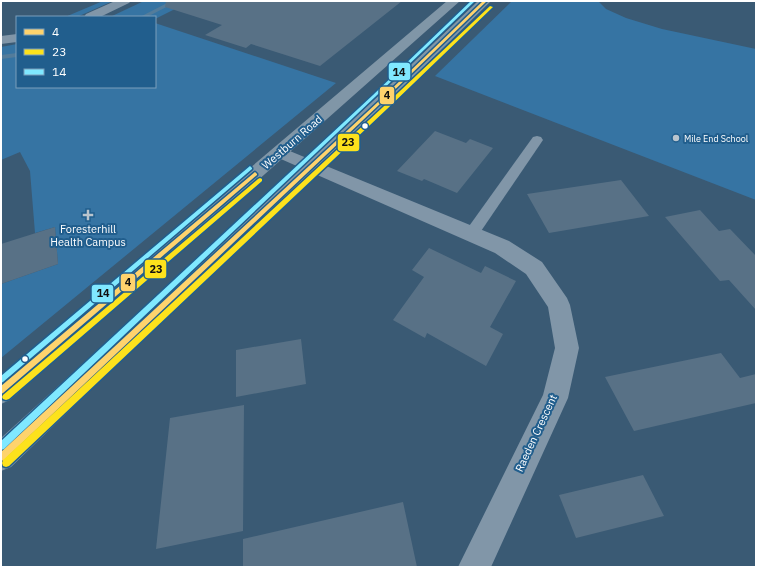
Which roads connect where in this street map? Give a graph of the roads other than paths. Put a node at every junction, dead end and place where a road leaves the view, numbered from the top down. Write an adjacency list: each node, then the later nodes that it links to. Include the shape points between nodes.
1 (125, 1): 4 (street)
2 (454, 1): 8 (main road, Westburn Road)
3 (485, 1): 9 (main road)
4 (92, 16)
5 (16, 38): 6 (street)
6 (1, 40)
7 (537, 140): 10 (lane)
8 (280, 152): 9 (street, Raeden Crescent); 11 (main road, Westburn Road)
9 (313, 165): 10 (street, Raeden Crescent); 12 (main road)
10 (472, 233): 13 (street, Raeden Crescent, via 502,247 534,268 560,305 568,348 555,398)
11 (1, 391)
12 (1, 457)
13 (474, 567)

